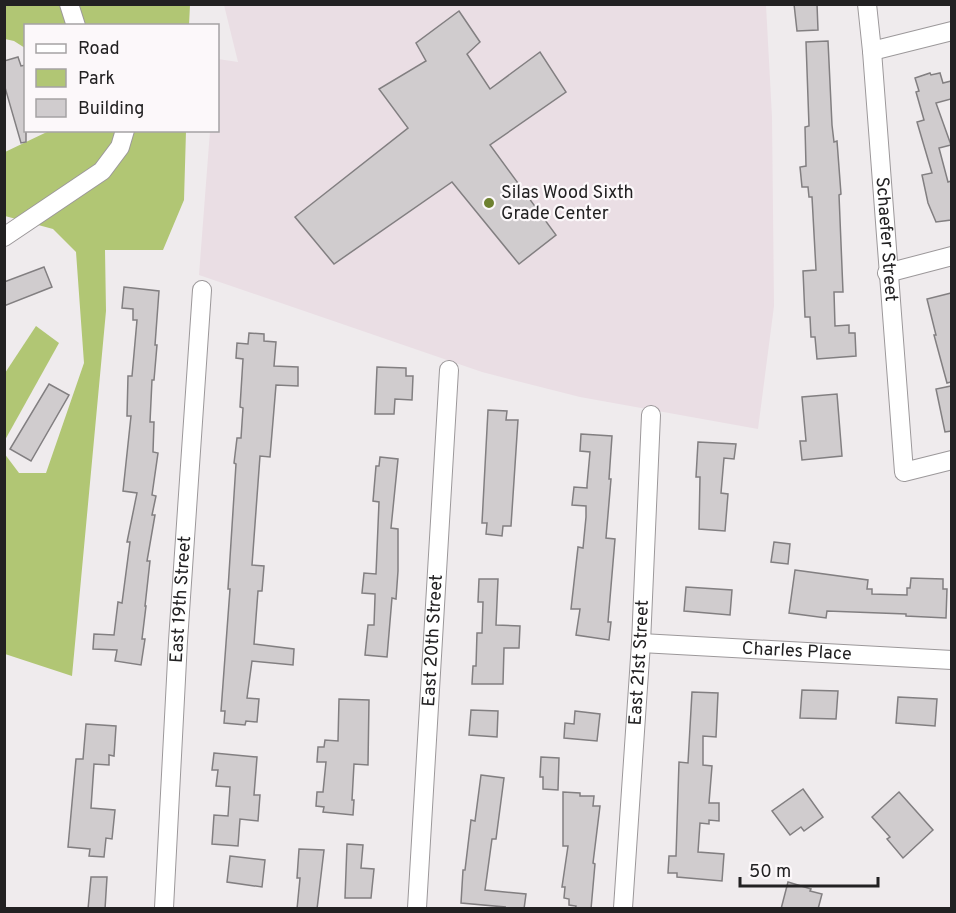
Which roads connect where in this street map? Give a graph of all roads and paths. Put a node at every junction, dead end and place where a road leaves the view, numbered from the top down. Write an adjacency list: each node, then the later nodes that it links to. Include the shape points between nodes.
1 (69, 4): 3 (street)
2 (867, 4): 5 (street, Schaefer Street)
3 (75, 24)
4 (951, 31): 5 (street)
5 (872, 51): 9 (street, Schaefer Street)
6 (124, 132): 7 (street, via 120,147 102,171)
7 (4, 237)
8 (951, 256): 9 (street)
9 (888, 273): 13 (street, Schaefer Street, via 904,472)
10 (202, 290): 16 (street, East 19th Street)
11 (449, 370): 17 (street, East 20th Street)
12 (651, 415): 14 (street, East 21st Street)
13 (951, 460)
14 (641, 643): 15 (street, Charles Place); 18 (street, East 21st Street)
15 (951, 660)
16 (164, 909)
17 (417, 909)
18 (623, 909)

